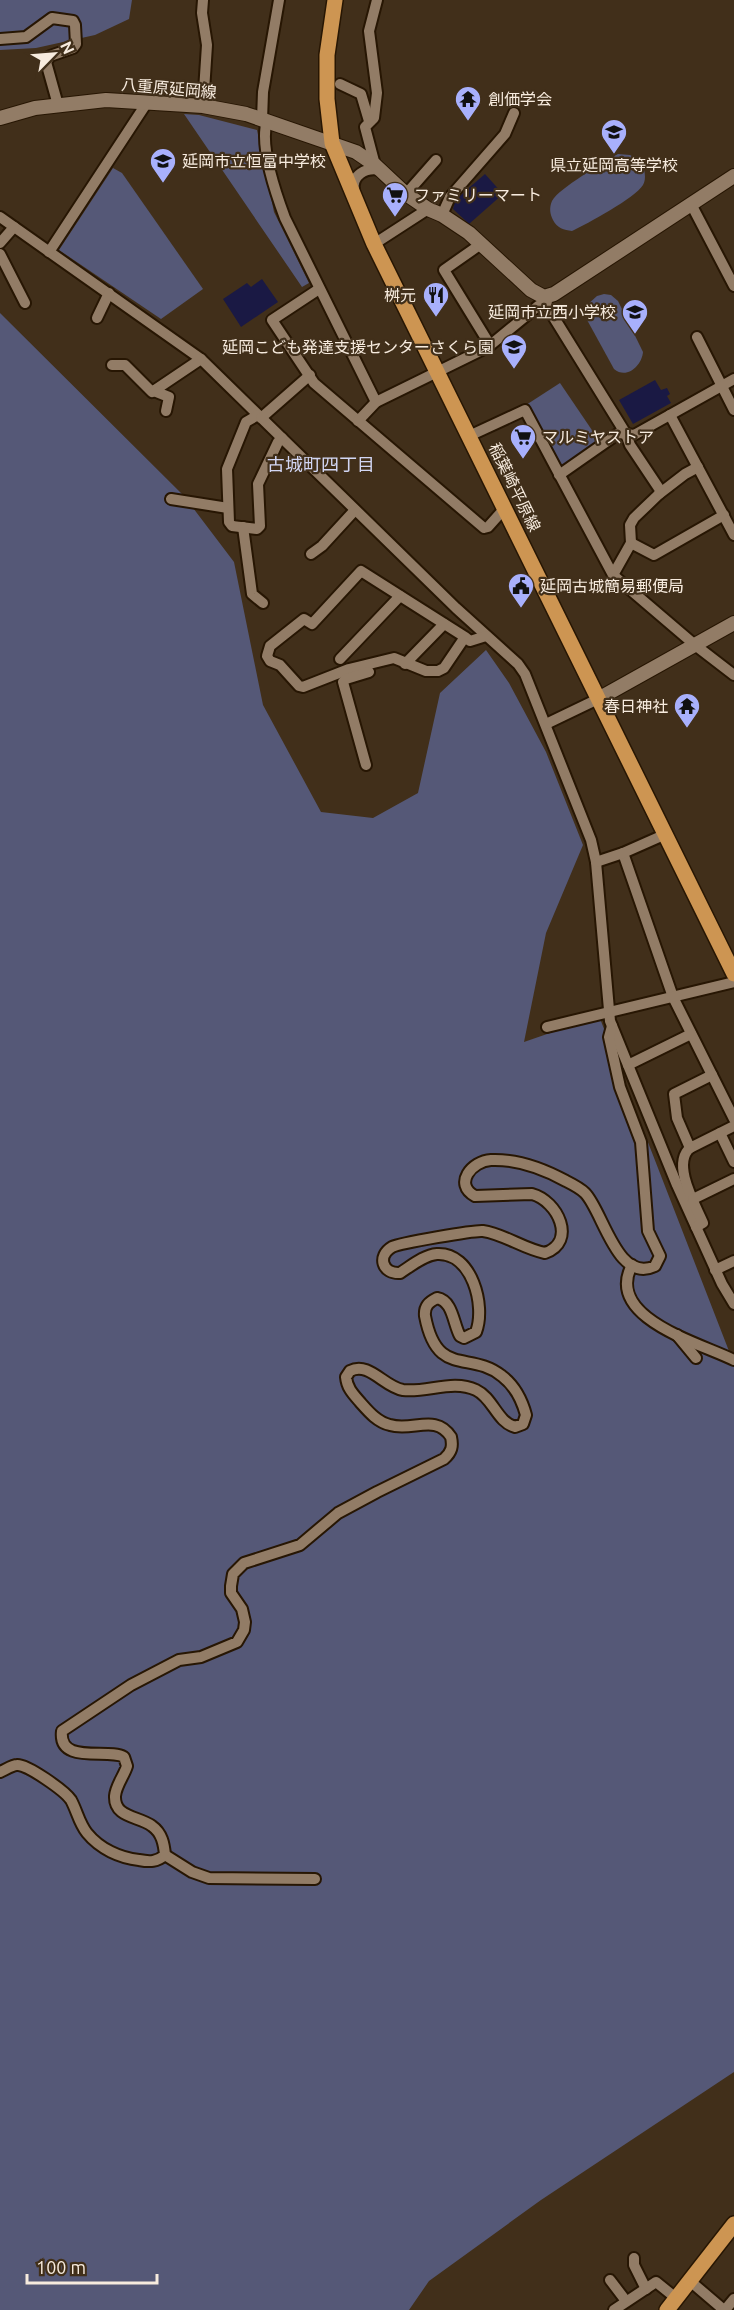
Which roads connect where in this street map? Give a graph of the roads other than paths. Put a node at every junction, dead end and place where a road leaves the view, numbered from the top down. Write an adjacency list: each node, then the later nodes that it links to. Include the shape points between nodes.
1 (203, 0): 9 (street, via 207,45)
2 (279, 0): 12 (street, via 263,92)
3 (335, 0): 14 (main road, 稲葉崎平原線, via 327,55)
4 (377, 0): 13 (street, via 369,31 377,93 374,118)
5 (0, 39): 8 (street, via 26,37 52,18 73,21 76,44 50,56 46,62)
6 (340, 84): 13 (street, via 361,94)
7 (148, 102): 8 (street, 八重原延岡線, via 106,100); 9 (street, 八重原延岡線); 28 (street)
8 (58, 105): 11 (street, 八重原延岡線)
9 (203, 106): 12 (street, 八重原延岡線)
10 (514, 112): 22 (street, via 505,134 450,197)
11 (0, 118)
12 (264, 121): 14 (street, 八重原延岡線); 31 (street, via 273,186)
13 (369, 122): 16 (street, via 366,127)
14 (332, 143): 16 (street, 八重原延岡線, via 356,152); 19 (main road, 稲葉崎平原線)
15 (436, 160): 18 (street)
16 (377, 168): 18 (street, 八重原延岡線); 19 (street, via 358,175 353,186)
17 (734, 176): 20 (street)
18 (406, 194): 21 (street, 八重原延岡線)
19 (355, 199): 26 (main road, 稲葉崎平原線)
20 (691, 204): 30 (street); 33 (street)
21 (428, 209): 22 (street, 八重原延岡線); 26 (street)
22 (442, 215): 27 (street, 八重原延岡線)
23 (0, 218): 24 (street)
24 (14, 227): 25 (street); 28 (street)
25 (0, 243)
26 (374, 244): 40 (main road, 稲葉崎平原線)
27 (481, 244): 33 (street, 八重原延岡線); 37 (street, via 444,270)
28 (50, 252): 32 (street)
29 (0, 254): 34 (street)
30 (734, 286)
31 (319, 289): 41 (street, via 272,320); 45 (street)
32 (109, 293): 35 (street); 38 (street)
33 (545, 301): 37 (street); 51 (street)
34 (25, 303)
35 (97, 318)
36 (697, 337): 43 (street)
37 (490, 345): 40 (street)
38 (201, 359): 44 (street); 49 (street)
39 (112, 365): 44 (street, via 125,365)
40 (437, 372): 45 (street); 52 (main road, 稲葉崎平原線)
41 (310, 375): 49 (street); 50 (street, via 314,383)
42 (734, 379): 43 (street)
43 (721, 386): 46 (street); 48 (street)
44 (154, 391): 47 (street, via 169,397)
45 (376, 402): 50 (street)
46 (734, 410)
47 (166, 411)
48 (670, 415): 51 (street, via 634,435); 54 (street)
49 (259, 417): 53 (street); 58 (street, via 246,422 227,469)
50 (358, 421): 59 (street, via 484,528)
51 (626, 434): 55 (street, via 619,433); 56 (street)
52 (470, 436): 55 (street, via 525,410); 59 (main road, 稲葉崎平原線)
53 (282, 438): 60 (street); 62 (street, via 258,484 260,526 257,530)
54 (698, 467): 56 (street); 61 (street)
55 (559, 475): 66 (street)
56 (659, 494): 64 (street, via 630,525)
57 (171, 499): 58 (street)
58 (228, 508): 62 (street, via 232,526)
59 (505, 508): 77 (main road, 稲葉崎平原線)
60 (355, 510): 65 (street); 71 (street)
61 (724, 515): 63 (street); 64 (street, via 654,555)
62 (243, 527): 68 (street, via 252,594)
63 (733, 529)
64 (631, 543): 66 (street)
65 (311, 554)
66 (613, 575): 73 (street)
67 (400, 596): 70 (street); 74 (street); 75 (street, via 361,571 312,624 304,619 270,646 267,656 303,687 349,669 394,658)
68 (263, 603)
69 (734, 623): 73 (street)
70 (444, 624): 72 (street); 75 (street)
71 (486, 636): 72 (street, via 471,641); 78 (street, via 522,669)
72 (465, 637): 75 (street, via 438,671 426,671)
73 (695, 645): 76 (street); 77 (street)
74 (340, 659)
75 (408, 662): 79 (street, via 343,682)
76 (734, 675)
77 (598, 699): 78 (street); 80 (main road, 稲葉崎平原線)
78 (546, 724): 82 (street, via 583,815)
79 (366, 765)
80 (666, 834): 81 (street); 83 (main road, 稲葉崎平原線)
81 (624, 853): 82 (street); 85 (street)
82 (596, 862): 86 (street)
83 (734, 974)
84 (734, 982): 85 (street)
85 (673, 997): 86 (street); 89 (street)
86 (608, 1012): 87 (street); 88 (street)
87 (612, 1026): 90 (street); 101 (street, via 609,1037 620,1087 641,1142 648,1231 660,1256 651,1268)
88 (547, 1027)
89 (692, 1034): 90 (street); 91 (street)
90 (628, 1065): 99 (street)
91 (712, 1075): 92 (street); 95 (street, via 674,1094 677,1118)
92 (734, 1119)
93 (734, 1126): 94 (street)
94 (720, 1133): 95 (street); 96 (street)
95 (690, 1148): 98 (street, via 684,1156 683,1175)
96 (734, 1162)
97 (734, 1179): 98 (street)
98 (693, 1199): 99 (street, via 703,1223)
99 (696, 1227): 102 (street)
100 (734, 1261): 102 (street)
101 (632, 1265): 104 (street, via 626,1282 634,1304 651,1322); 108 (street, via 614,1248 585,1193 544,1170 490,1160 465,1176 466,1188 475,1196 537,1196 552,1207 559,1219 561,1237 557,1246 545,1253 484,1231 399,1245 383,1254 384,1266 394,1273 430,1255 448,1255 462,1264 477,1293 480,1315 476,1332 464,1338 460,1335 448,1304 437,1298 424,1311 427,1324 437,1347 449,1359 491,1369 511,1384 525,1409 526,1420 511,1426 482,1393 467,1386 403,1390 370,1371 350,1371 346,1377 350,1391 372,1415 402,1427 440,1425 451,1437 449,1455 338,1513 300,1545 243,1563 233,1574 231,1586 245,1622 237,1642 201,1657 179,1660 131,1685 62,1731 66,1745 80,1754 124,1756 127,1766 117,1788 117,1805 124,1814 154,1827 161,1836)
102 (715, 1270): 103 (street)
103 (734, 1304)
104 (675, 1332): 105 (street); 106 (street)
105 (696, 1358)
106 (734, 1360)
107 (0, 1772): 108 (street, via 17,1765 24,1767 61,1790 71,1800 86,1832 109,1851 150,1862)
108 (165, 1855): 109 (street, via 209,1878)
109 (315, 1879)
110 (734, 2224): 113 (main road)
111 (634, 2258): 114 (street)
112 (610, 2280): 116 (street)
113 (690, 2281): 117 (main road); 119 (street)
114 (646, 2289): 116 (street); 117 (street, via 656,2282)
115 (734, 2299): 119 (street)
116 (626, 2301): 118 (street)
117 (672, 2304)
118 (614, 2310)
119 (724, 2310)

